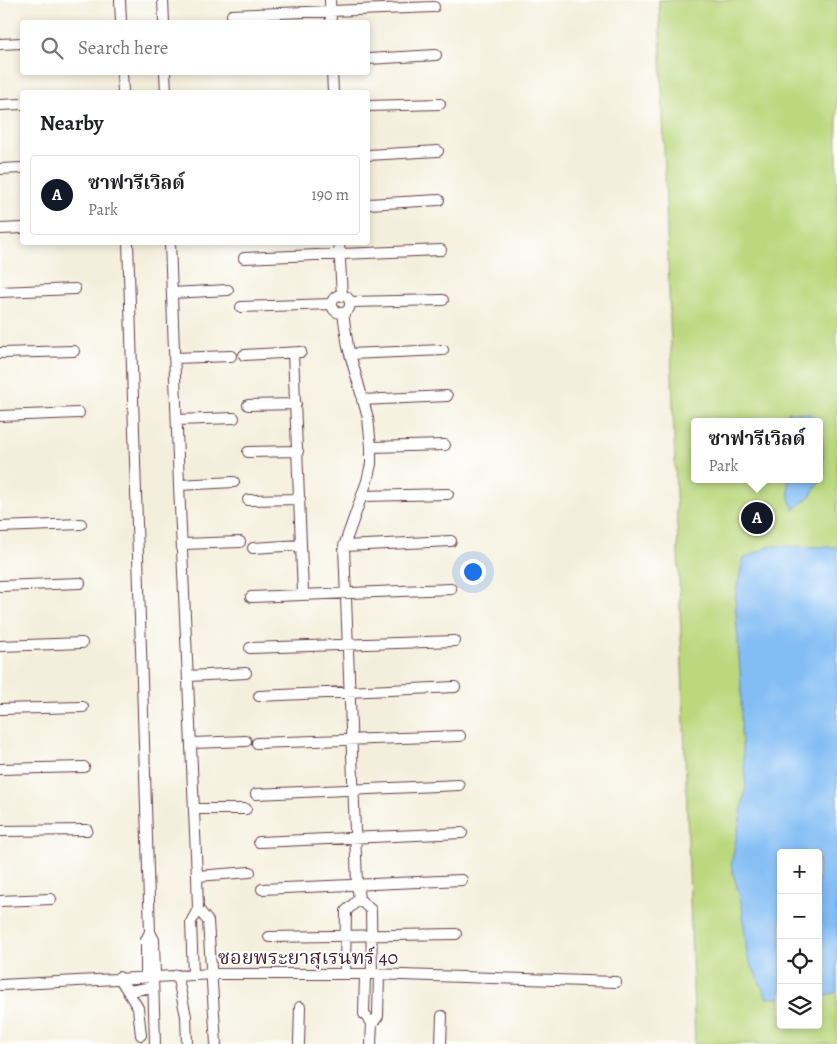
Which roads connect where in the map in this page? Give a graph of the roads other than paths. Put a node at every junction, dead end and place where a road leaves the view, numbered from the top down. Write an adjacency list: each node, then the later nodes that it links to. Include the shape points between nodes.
1 (120, 0): 7 (street)
2 (163, 0): 8 (street)
3 (330, 0): 5 (street)
4 (434, 7): 5 (street)
5 (331, 11): 6 (street); 9 (street)
6 (232, 15)
7 (121, 20)
8 (164, 20)
9 (331, 20)
10 (20, 43): 11 (street)
11 (0, 44)
12 (436, 56): 13 (street)
13 (370, 59)
14 (122, 75): 17 (street)
15 (165, 75): 18 (street)
16 (332, 75): 19 (street)
17 (123, 90)
18 (166, 90)
19 (332, 90)
20 (20, 104): 22 (street)
21 (440, 104): 23 (street)
22 (0, 105)
23 (370, 106)
24 (438, 151): 25 (street)
25 (370, 156)
26 (20, 168): 27 (street)
27 (0, 169)
28 (439, 200): 29 (street)
29 (370, 204)
30 (20, 228): 31 (street)
31 (0, 229)
32 (128, 245): 133 (street, via 150,932 154,940)
33 (170, 245): 41 (street)
34 (338, 245): 36 (street)
35 (441, 250): 36 (street)
36 (339, 255): 37 (street); 42 (street)
37 (244, 258)
38 (75, 289): 40 (street)
39 (228, 290): 41 (street)
40 (0, 292)
41 (172, 292): 53 (street)
42 (346, 299): 43 (street); 44 (street, via 335,298); 46 (street, via 348,309)
43 (443, 300)
44 (332, 304): 45 (street); 46 (street, via 335,310)
45 (240, 306)
46 (343, 312): 51 (street)
47 (443, 350): 51 (street)
48 (74, 351): 49 (street)
49 (0, 353)
50 (244, 354): 56 (street, via 297,353)
51 (350, 354): 55 (street)
52 (231, 356): 53 (street)
53 (174, 358): 61 (street)
54 (447, 396): 55 (street)
55 (362, 400): 63 (street, via 368,418)
56 (296, 404): 57 (street); 64 (street)
57 (248, 405)
58 (79, 413): 59 (street)
59 (0, 416)
60 (234, 418): 61 (street)
61 (177, 420): 67 (street)
62 (445, 445): 63 (street)
63 (371, 447): 69 (street, via 371,464)
64 (298, 451): 65 (street); 70 (street)
65 (248, 452)
66 (234, 482): 67 (street)
67 (179, 484): 76 (street)
68 (448, 494): 69 (street)
69 (363, 496): 78 (street)
70 (300, 499): 71 (street); 77 (street)
71 (248, 500)
72 (81, 524): 73 (street)
73 (0, 527)
74 (451, 541): 78 (street)
75 (240, 542): 76 (street)
76 (183, 544): 92 (street)
77 (301, 545): 79 (street); 84 (street)
78 (344, 546): 83 (street)
79 (253, 548)
80 (80, 583): 81 (street)
81 (0, 586)
82 (451, 589): 83 (street)
83 (345, 592): 84 (street); 88 (street)
84 (303, 593): 85 (street)
85 (251, 597)
86 (455, 642): 88 (street)
87 (82, 643): 89 (street)
88 (346, 645): 90 (street); 94 (street)
89 (0, 646)
90 (250, 648)
91 (246, 673): 92 (street)
92 (189, 676): 101 (street)
93 (456, 687): 94 (street)
94 (349, 692): 95 (street); 99 (street)
95 (259, 696)
96 (83, 707): 97 (street)
97 (0, 709)
98 (460, 736): 99 (street)
99 (350, 739): 102 (street); 106 (street)
100 (246, 741): 101 (street)
101 (193, 743): 108 (street)
102 (257, 743)
103 (84, 767): 104 (street)
104 (0, 768)
105 (459, 785): 106 (street)
106 (353, 789): 107 (street); 113 (street)
107 (256, 794)
108 (195, 809): 109 (street); 116 (street)
109 (246, 809)
110 (86, 830): 111 (street)
111 (0, 831)
112 (462, 834): 113 (street)
113 (355, 837): 114 (street); 118 (street)
114 (259, 842)
115 (250, 872): 116 (street)
116 (198, 876): 123 (street)
117 (462, 880): 118 (street)
118 (357, 883): 119 (street); 120 (street)
119 (262, 889)
120 (358, 898): 124 (street, via 371,910); 126 (street, via 346,911)
121 (51, 899): 122 (street)
122 (0, 900)
123 (198, 908): 129 (street, via 191,922); 130 (street, via 208,921)
124 (372, 934): 125 (street); 126 (street); 131 (street)
125 (456, 934)
126 (346, 935): 127 (street); 128 (street)
127 (269, 937)
128 (345, 973): 130 (street, ซอยพระยาสุเรนทร์ 40); 131 (street, ซอยพระยาสุเรนทร์ 40)
129 (193, 974): 130 (street, ซอยพระยาสุเรนทร์ 40); 132 (street, ซอยพระยาสุเรนทร์ 40)
130 (213, 974): 144 (street)
131 (372, 974): 135 (street, ซอยพระยาสุเรนทร์ 40); 146 (street, via 378,1016 372,1024)
132 (178, 975): 133 (street, ซอยพระยาสุเรนทร์ 40); 143 (street, via 186,1016)
133 (151, 976): 134 (street, ซอยพระยาสุเรนทร์ 40); 137 (street)
134 (119, 978): 136 (street, ซอยพระยาสุเรนทร์ 40); 138 (street)
135 (616, 982)
136 (0, 985)
137 (153, 987): 138 (street); 142 (street)
138 (129, 991): 141 (street, via 138,1008)
139 (300, 1007): 145 (street)
140 (442, 1016): 147 (street)
141 (141, 1035)
142 (155, 1044)
143 (187, 1044)
144 (216, 1044)
145 (299, 1044)
146 (371, 1044)
147 (441, 1044)

